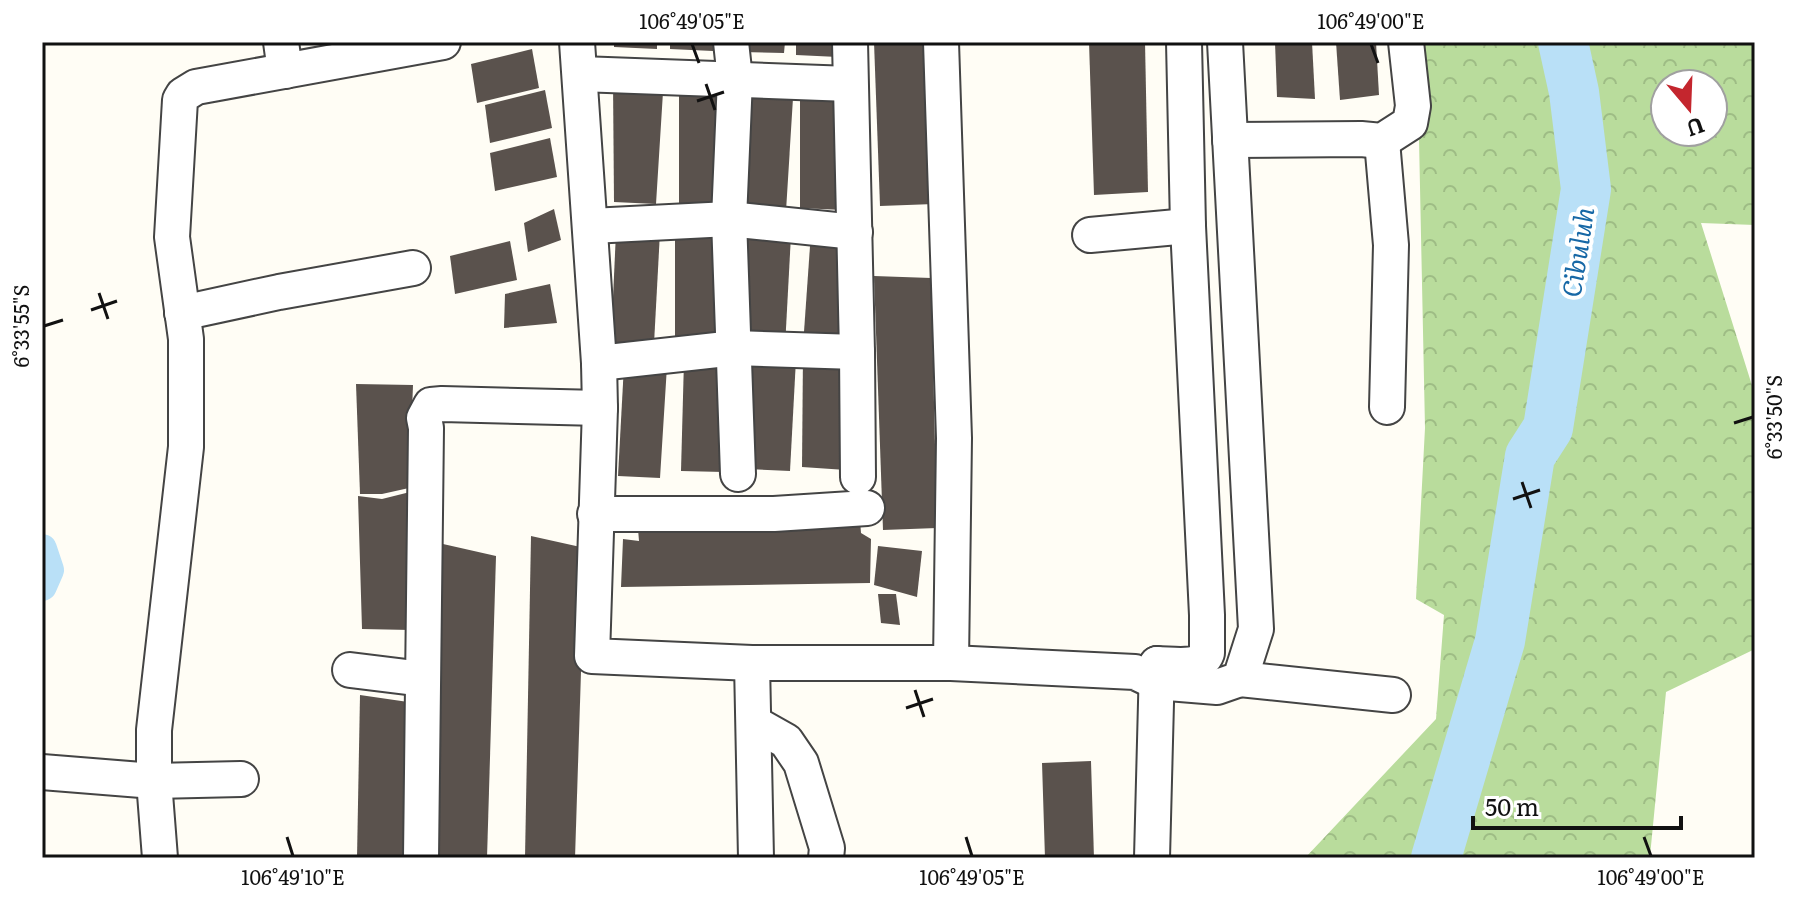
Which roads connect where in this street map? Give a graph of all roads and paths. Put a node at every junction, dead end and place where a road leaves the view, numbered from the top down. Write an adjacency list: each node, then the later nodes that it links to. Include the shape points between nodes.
1 (443, 42): 8 (street)
2 (731, 42): 10 (street)
3 (850, 42): 11 (street)
4 (941, 42): 29 (street, via 954,438)
5 (1184, 42): 16 (street)
6 (1225, 42): 12 (street)
7 (1406, 42): 13 (street, via 1410,123)
8 (283, 57): 20 (street, via 196,87 180,100 172,237)
9 (578, 58): 10 (street); 15 (street)
10 (735, 79): 11 (street); 14 (street)
11 (850, 84): 17 (street)
12 (1230, 140): 13 (street); 33 (street, via 1256,629)
13 (1382, 141): 24 (street, via 1391,245)
14 (729, 219): 15 (street); 17 (street); 21 (street)
15 (591, 226): 23 (street)
16 (1188, 226): 18 (street); 31 (street, via 1207,653 1199,663)
17 (855, 232): 22 (street)
18 (1090, 235)
19 (413, 268): 20 (street)
20 (182, 313): 38 (street, via 186,447 154,730)
21 (735, 348): 22 (street); 23 (street); 26 (street)
22 (857, 352): 27 (street, via 862,493 774,514)
23 (599, 363): 25 (street)
24 (1387, 407)
25 (600, 408): 27 (street); 32 (street, via 442,404 427,411)
26 (738, 474)
27 (595, 514): 28 (street, via 592,656)
28 (752, 663): 29 (street); 35 (street)
29 (951, 663): 31 (street)
30 (350, 670): 32 (street)
31 (1150, 673): 33 (street, via 1217,687); 43 (street)
32 (423, 679): 40 (street)
33 (1240, 679): 34 (street)
34 (1393, 695)
35 (754, 723): 41 (street); 42 (street, via 786,741 801,763)
36 (42, 772): 38 (street)
37 (241, 779): 38 (street)
38 (154, 781): 39 (street)
39 (160, 858)
40 (421, 858)
41 (756, 858)
42 (826, 858)
43 (1152, 858)

